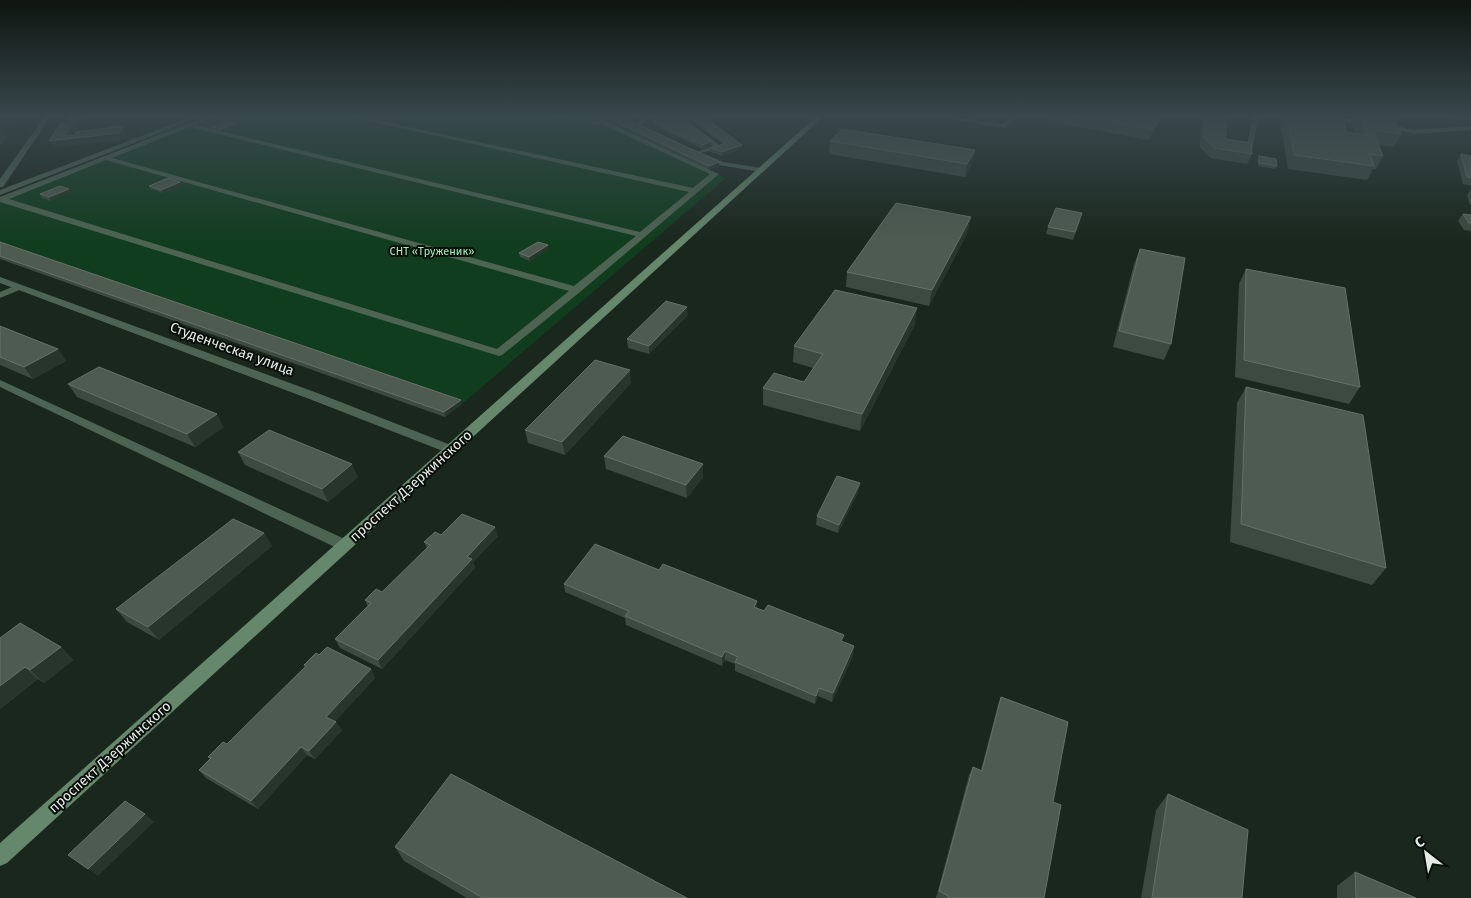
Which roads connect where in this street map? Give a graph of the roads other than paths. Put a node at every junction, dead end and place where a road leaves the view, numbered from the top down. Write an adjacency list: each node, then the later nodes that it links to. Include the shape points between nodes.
1 (19, 158): 10 (street)
2 (97, 158): 12 (street)
3 (106, 158): 12 (lane); 16 (lane)
4 (325, 158): 13 (lane)
5 (542, 158): 11 (lane)
6 (681, 158): 11 (lane, via 715,174)
7 (709, 158): 9 (lane, via 721,164)
8 (774, 158): 9 (main road, проспект Дзержинского)
9 (761, 170): 19 (main road, проспект Дзержинского)
10 (0, 185)
11 (694, 191): 13 (lane)
12 (1, 197): 16 (lane, via 499,353)
13 (642, 235): 16 (lane)
14 (0, 280): 15 (street, Студенческая улица)
15 (19, 287): 17 (lane); 19 (street, Студенческая улица)
16 (577, 290)
17 (0, 295)
18 (0, 383): 20 (street)
19 (452, 450): 20 (main road, проспект Дзержинского)
20 (344, 545): 21 (main road, проспект Дзержинского)
21 (0, 856)

